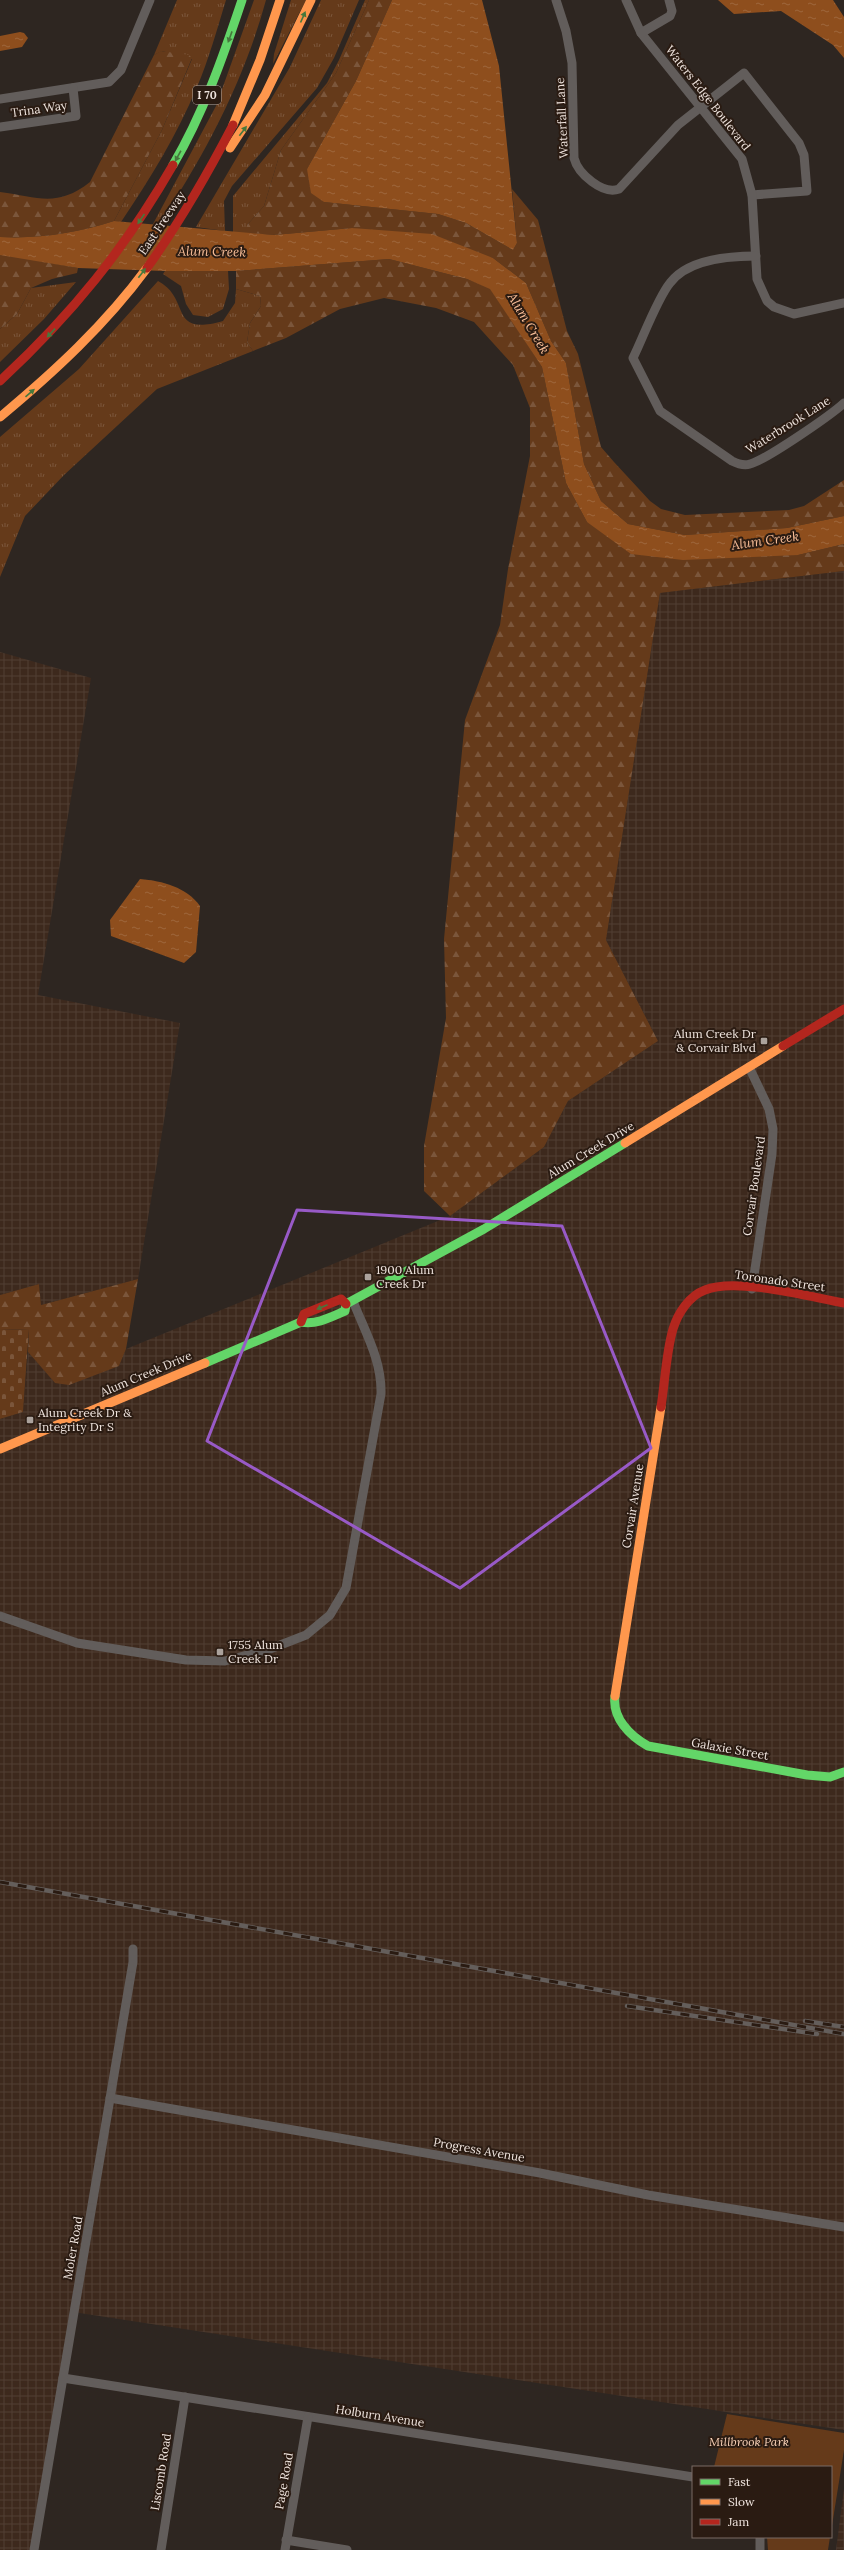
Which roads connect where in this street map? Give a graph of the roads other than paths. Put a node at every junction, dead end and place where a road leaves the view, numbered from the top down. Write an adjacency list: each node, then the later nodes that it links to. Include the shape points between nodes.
1 (150, 0): 9 (street, via 121,70 109,82)
2 (242, 0): 17 (main road, East Freeway / I 70, one-way to 17, via 204,104 161,186 121,247 77,304 45,339)
3 (280, 0): 13 (main road, East Freeway, via 248,92)
4 (311, 0): 13 (main road, one-way to 4, via 248,125 285,58)
5 (556, 0): 11 (street, Waterfall Lane, via 566,31 572,63 575,163 605,191 619,189 678,125)
6 (626, 0): 8 (street, Waters Edge Boulevard)
7 (669, 0): 8 (street, via 672,11 670,16)
8 (641, 33): 11 (street, Waters Edge Boulevard)
9 (73, 88): 10 (street); 12 (street, Trina Way, via 76,116)
10 (0, 99)
11 (699, 107): 14 (street, Waters Edge Boulevard, via 742,159); 14 (street, via 744,73 799,143 804,155 807,190)
12 (0, 127)
13 (202, 185): 19 (main road, East Freeway, one-way to 13, via 69,357 119,304 159,251)
14 (752, 195): 15 (street, Waters Edge Boulevard)
15 (756, 256): 16 (street, Waters Edge Boulevard, via 760,290 774,307 786,313 799,314); 18 (street, Waterbrook Lane, via 727,256 706,261 670,282 634,358 660,411 732,461 747,465 765,457)
16 (844, 302)
17 (0, 381)
18 (844, 403)
19 (0, 417)
20 (844, 1009): 21 (main road, Alum Creek Drive)
21 (749, 1067): 22 (street, Corvair Boulevard, via 764,1095 773,1129 772,1154); 24 (main road, Alum Creek Drive, via 478,1233)
22 (752, 1289): 23 (main road, Toronado Street, via 729,1286 708,1288); 25 (main road, Toronado Street)
23 (691, 1299): 29 (main road, Corvair Avenue, via 679,1314 673,1330 615,1692 616,1707)
24 (349, 1302): 26 (main road, Alum Creek Drive, via 344,1311 309,1325); 26 (main road, Alum Creek Drive, one-way to 26, via 341,1299 304,1314); 28 (street, via 373,1345 381,1374 381,1394 346,1588 337,1606 324,1622 306,1635 284,1644 238,1659 215,1662 78,1643)
25 (844, 1303)
26 (301, 1322): 27 (main road, Alum Creek Drive)
27 (0, 1448)
28 (0, 1616)
29 (621, 1721): 30 (main road, Galaxie Street, via 637,1740 660,1749 807,1775 830,1777)
30 (844, 1772)
31 (133, 1949): 32 (street, Moler Road, via 134,1962)
32 (110, 2098): 33 (street, Progress Avenue, via 216,2115 648,2195); 34 (street, Moler Road)
33 (844, 2227)
34 (63, 2378): 35 (street, Holburn Avenue); 40 (street, Moler Road)
35 (185, 2397): 36 (street, Holburn Avenue); 41 (street, Liscomb Road)
36 (308, 2416): 37 (street, Holburn Avenue); 39 (street, Page Road)
37 (692, 2477)
38 (760, 2538): 44 (street)
39 (286, 2540): 42 (street, Page Road); 43 (street)
40 (34, 2550)
41 (161, 2550)
42 (285, 2550)
43 (347, 2550)
44 (760, 2550)

